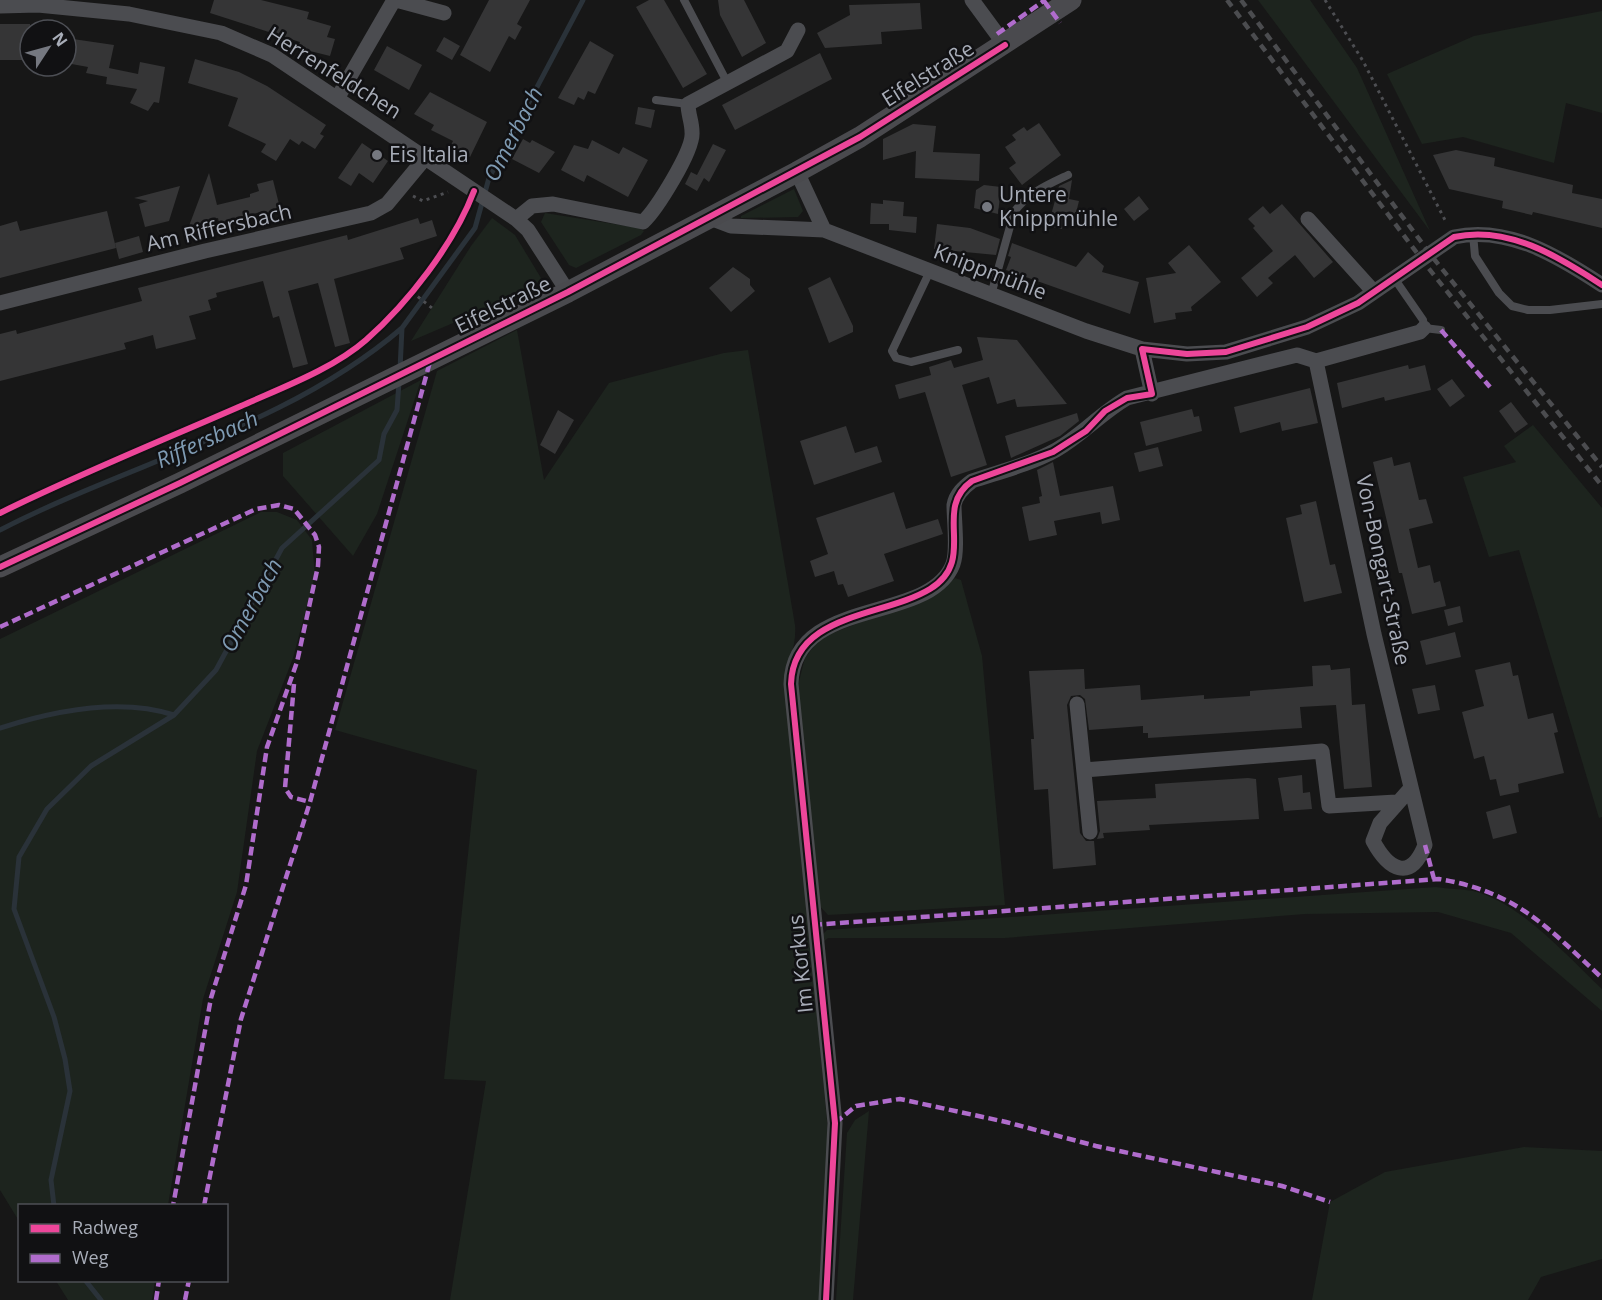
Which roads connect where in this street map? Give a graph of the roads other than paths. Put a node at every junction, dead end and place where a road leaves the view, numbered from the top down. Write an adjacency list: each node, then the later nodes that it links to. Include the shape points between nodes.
1 (395, 0): 6 (street); 10 (street)
2 (684, 0): 9 (lane)
3 (972, 0): 8 (street)
4 (1071, 0): 8 (main road, Eifelstraße)
5 (0, 6): 10 (street, Herrenfeldchen, via 38,5 129,14 221,33 273,55)
6 (444, 13)
7 (798, 30): 9 (street, via 787,51)
8 (1005, 45): 14 (main road, Eifelstraße)
9 (727, 82): 12 (street)
10 (338, 97): 13 (street, Herrenfeldchen)
11 (656, 100): 12 (lane)
12 (688, 104): 17 (street, via 693,132 689,147 652,214 643,222 553,204 532,206)
13 (426, 157): 17 (street, Herrenfeldchen); 27 (street, Am Riffersbach, via 387,204 354,219 206,251)
14 (797, 172): 16 (main road, Eifelstraße); 19 (street)
15 (1068, 175): 26 (lane, via 1037,190 1014,212)
16 (710, 218): 19 (street, Knippmühle, via 731,226); 24 (main road, Eifelstraße)
17 (516, 219): 24 (street, Herrenfeldchen, via 528,230)
18 (1308, 219): 25 (street)
19 (824, 231): 21 (street, Knippmühle)
20 (1472, 233): 22 (street, Knippmühle, via 1454,237); 23 (street, via 1497,234 1524,242); 28 (lane, via 1475,256 1512,306 1550,310)
21 (930, 272): 26 (street, Knippmühle); 32 (lane, via 892,351 896,358 911,362)
22 (1394, 278): 25 (street, Knippmühle); 29 (lane, via 1423,320)
23 (1602, 285)
24 (568, 292): 35 (main road, Eifelstraße)
25 (1374, 292): 31 (street, Knippmühle, via 1307,327 1226,352 1187,354)
26 (991, 295): 31 (street, Knippmühle)
27 (0, 303)
28 (1602, 304)
29 (1424, 328): 30 (lane); 33 (street)
30 (1440, 330)
31 (1142, 349): 34 (street)
32 (958, 350)
33 (1316, 361): 34 (street, via 1297,355); 38 (street, Von-Bongart-Straße)
34 (1152, 394): 41 (street, Im Korkus, via 1120,402 1053,452 972,481 955,498 954,562 947,575 916,596 845,620 819,634 798,653 791,684 835,1123)
35 (0, 567)
36 (1077, 704): 37 (street)
37 (1084, 770): 39 (street, via 1322,752 1329,806); 40 (street)
38 (1411, 788): 39 (street, Von-Bongart-Straße); 39 (street, Von-Bongart-Straße, via 1425,845 1420,858 1408,868 1395,868 1383,860 1373,841 1380,823)
39 (1396, 802)
40 (1090, 832)
41 (826, 1300)

